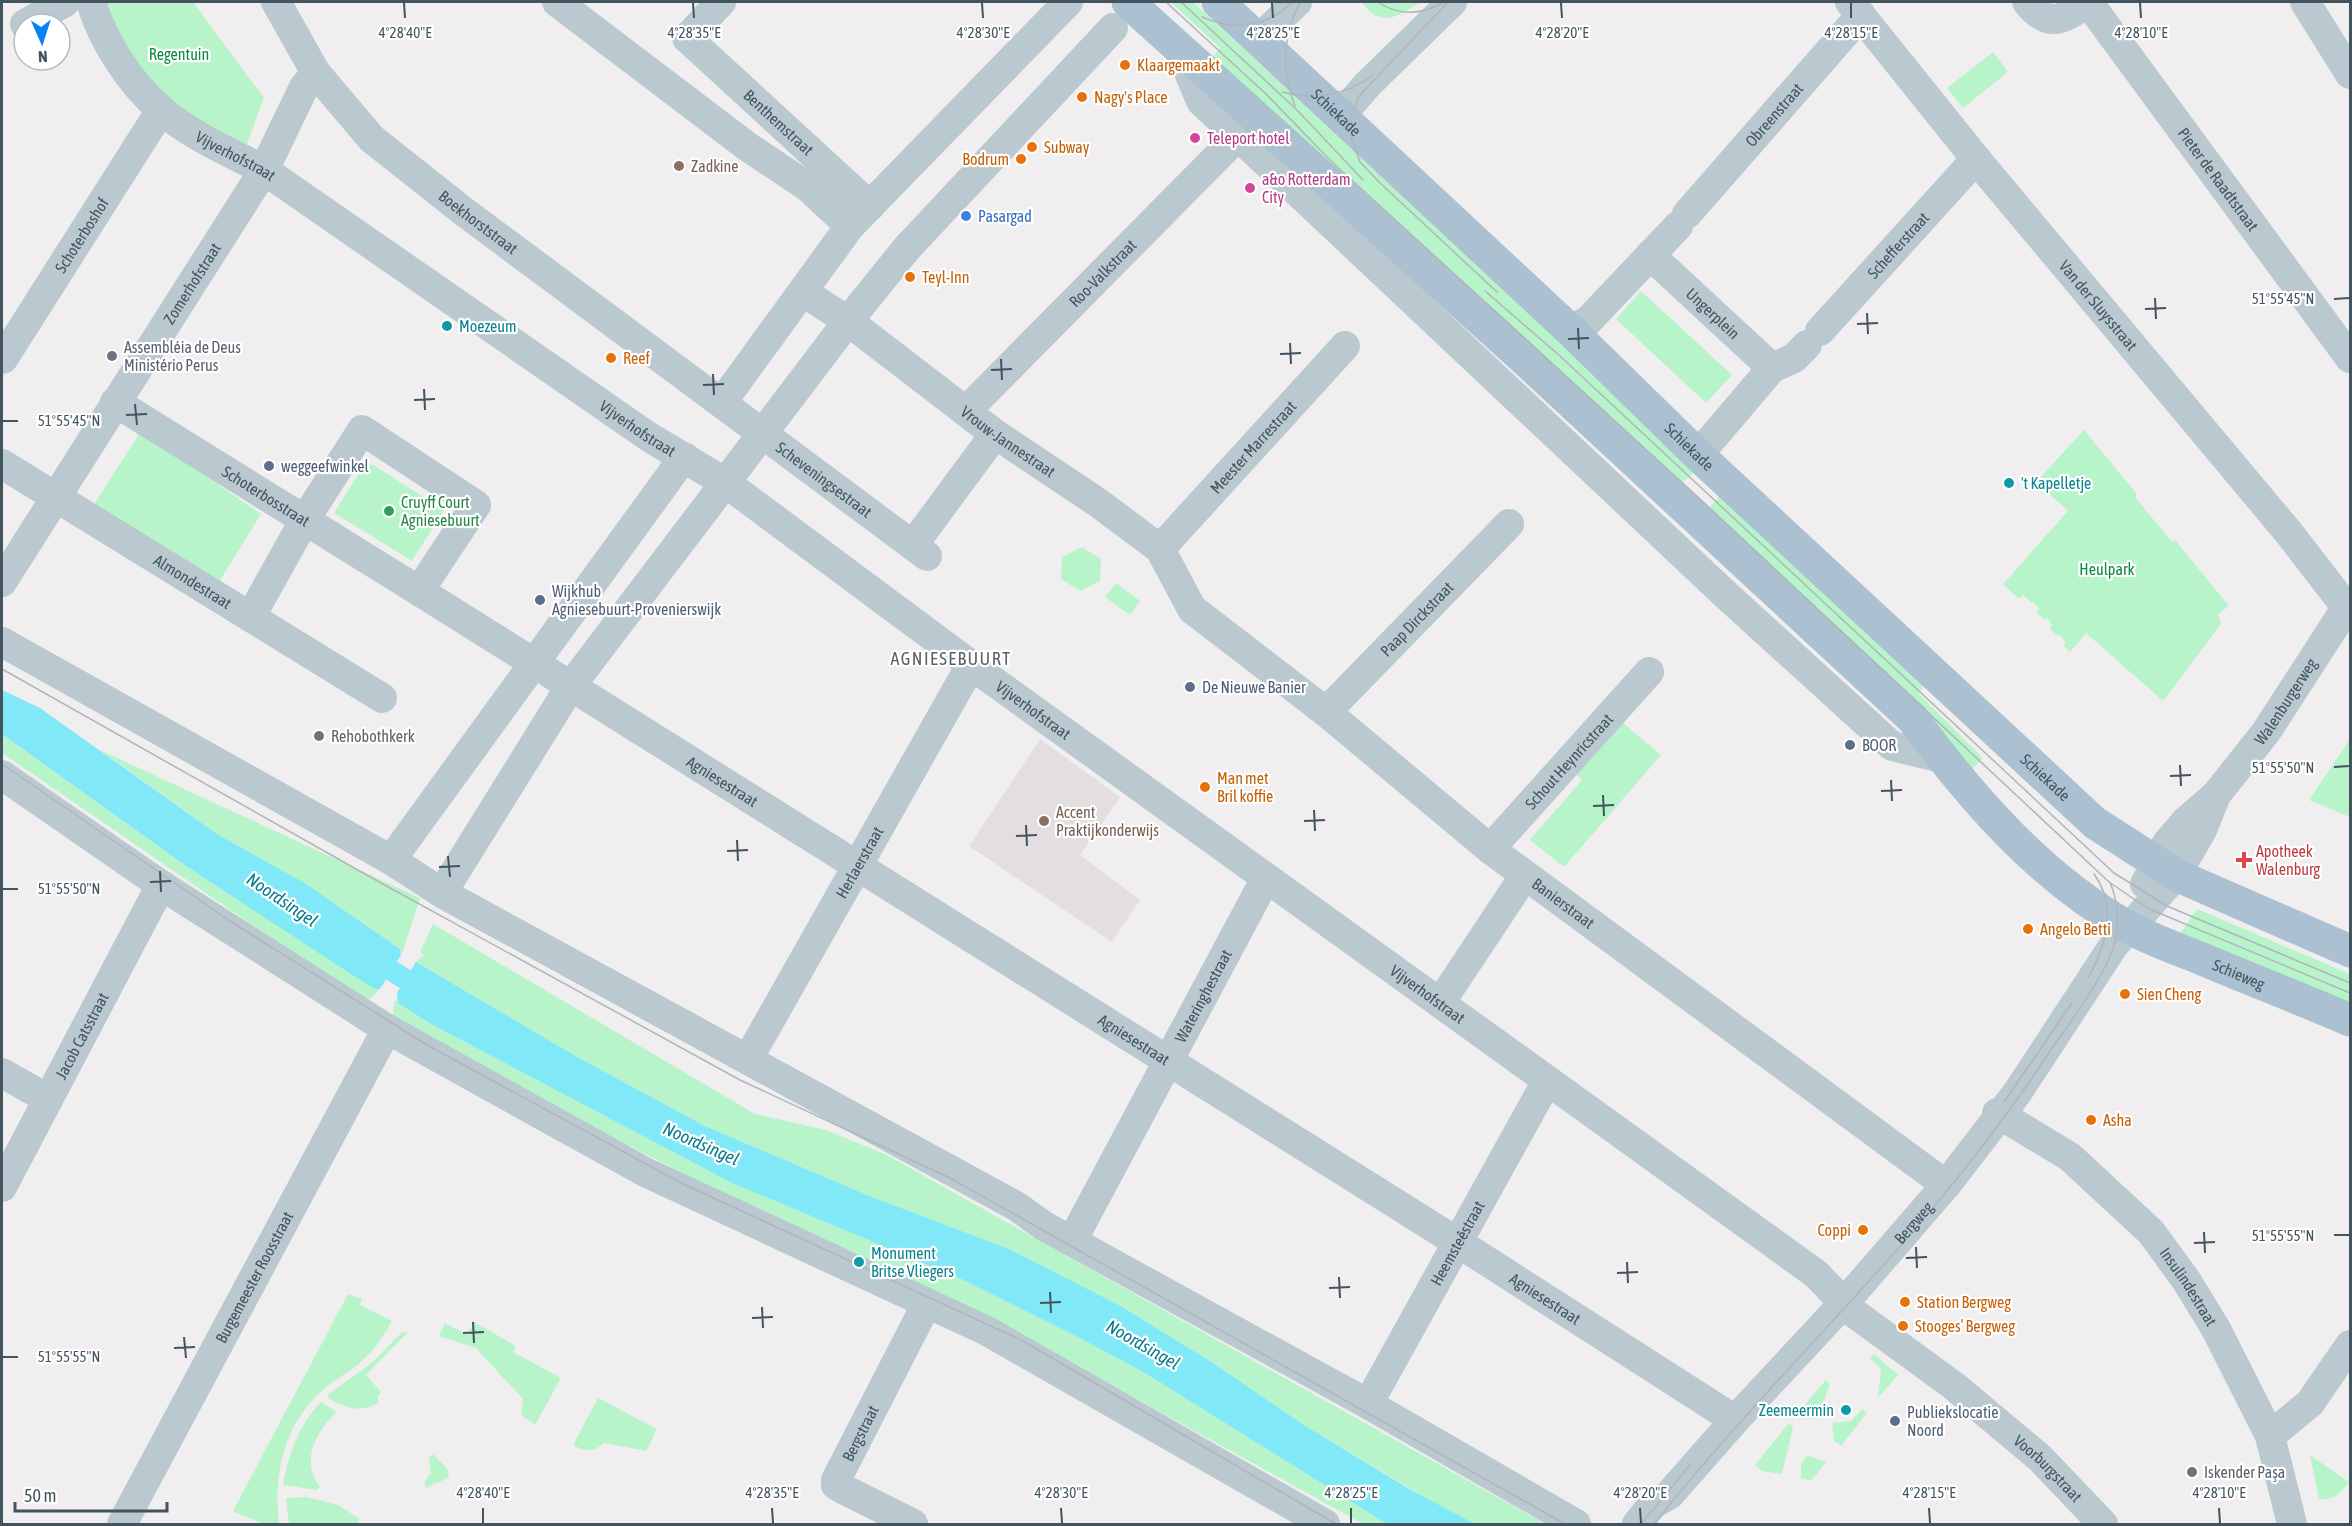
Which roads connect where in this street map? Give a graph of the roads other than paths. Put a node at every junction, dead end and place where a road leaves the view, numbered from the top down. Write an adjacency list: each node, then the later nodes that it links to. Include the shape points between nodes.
1 (65, 2): 14 (street)
2 (91, 2): 20 (street, Vijverhofstraat, via 97,22 129,76)
3 (276, 2): 18 (street, Boekhorststraat)
4 (557, 2): 25 (street, via 748,147)
5 (722, 2): 25 (street, Benthemstraat, via 687,38)
6 (1068, 2): 25 (street)
7 (1218, 2): 16 (main road, Schiekade)
8 (1297, 2): 16 (street)
9 (1452, 2): 21 (street)
10 (2027, 2): 12 (street, via 2043,17 2056,20)
11 (2305, 2): 19 (street)
12 (2081, 7): 32 (street, Pieter de Raadtstraat)
13 (1856, 8): 23 (street, Van der Sluysstraat); 26 (street, Obreenstraat)
14 (46, 12)
15 (1120, 15): 17 (main road); 28 (street, via 907,248)
16 (1258, 39): 21 (main road, Schiekade)
17 (1178, 46): 22 (street, via 1201,101); 59 (main road, via 1913,719)
18 (316, 73): 24 (street, Zomerhofstraat, via 304,87); 35 (street, Boekhorststraat, via 372,139)
19 (2350, 74)
20 (161, 110): 24 (street, Vijverhofstraat); 31 (street, Schoterboshof)
21 (1340, 116): 29 (main road, Schiekade)
22 (1239, 135): 36 (street, Roo-Valkstraat); 59 (street, via 1726,595 1892,746)
23 (1976, 159): 33 (street, Schefferstraat, via 1794,358); 49 (street, Van der Sluysstraat)
24 (264, 170): 34 (street, Zomerhofstraat); 40 (street, Vijverhofstraat, via 649,437)
25 (860, 216): 27 (street)
26 (1650, 255): 29 (street, via 1588,321); 33 (street, Ungerplein)
27 (803, 292): 28 (street, Vrouw-Jannestraat); 35 (street)
28 (848, 321): 36 (street, Vrouw-Jannestraat); 38 (street)
29 (1570, 330): 39 (main road, Schiekade)
30 (1345, 346): 46 (street, Meester Marrestraat)
31 (2, 358)
32 (2350, 358)
33 (1772, 368): 39 (street)
34 (115, 402): 43 (street, Zomerhofstraat); 44 (street, Schoterbosstraat)
35 (722, 402): 38 (street, Scheveningsestraat)
36 (966, 411): 37 (street, Vrouw-Jannestraat)
37 (995, 434): 38 (street, Scheveningsestraat, via 920,551); 46 (street, Vrouw-Jannestraat)
38 (763, 435): 42 (street)
39 (1698, 455): 64 (main road, Schiekade, via 2095,823)
40 (684, 457): 42 (street, Vijverhofstraat); 53 (street)
41 (2, 464): 43 (street, Almondestraat)
42 (726, 483): 54 (street, Vijverhofstraat); 56 (street)
43 (54, 497): 47 (street, Zomerhofstraat); 51 (street, Almondestraat)
44 (304, 521): 48 (street, Schoterbosstraat); 48 (street, via 362,430 476,505); 51 (street)
45 (1509, 524): 58 (street, Paap Dirckstraat)
46 (1160, 549): 50 (street, Vrouw-Jannestraat)
47 (2, 582)
48 (419, 591): 53 (street, Schoterbosstraat)
49 (2349, 605): 64 (street, Walenburgerweg, via 2266,732 2216,795 2202,830)
50 (1192, 609): 58 (street, Banierstraat)
51 (251, 616): 57 (street, Almondestraat)
52 (2, 642): 62 (street)
53 (533, 661): 56 (street, Agniesestraat); 62 (street)
54 (971, 665): 63 (street, Herlaerstraat); 66 (street, Vijverhofstraat)
55 (1648, 672): 61 (street, Schout Heynricstraat)
56 (570, 687): 63 (street, Agniesestraat); 68 (street)
57 (382, 698)
58 (1326, 712): 61 (street, Banierstraat)
59 (1942, 758): 69 (main road, via 2001,825 2059,880)
60 (2, 775): 67 (street)
61 (1490, 849): 65 (street, Banierstraat)
62 (391, 860): 68 (street)
63 (856, 864): 74 (street, Herlaerstraat); 75 (street, Agniesestraat)
64 (2166, 869): 69 (street, Walenburgerweg); 70 (main road)
65 (1525, 874): 71 (street); 80 (street, Banierstraat)
66 (1266, 878): 71 (street, Vijverhofstraat); 75 (street, Wateringhestraat)
67 (161, 885): 73 (street); 78 (street, Jacob Catsstraat)
68 (442, 893): 74 (street)
69 (2127, 927): 72 (main road, Schieweg); 79 (street, Bergweg)
70 (2350, 951)
71 (1440, 1003): 77 (street, Vijverhofstraat)
72 (2350, 1020)
73 (387, 1029): 84 (street, via 645,1172); 91 (street, Burgemeester Roosstraat)
74 (748, 1059): 82 (street, via 1016,1206)
75 (1170, 1063): 82 (street, Wateringhestraat); 83 (street, Agniesestraat)
76 (2, 1073): 78 (street)
77 (1548, 1081): 83 (street, Heemsteêstraat); 85 (street, Vijverhofstraat, via 1816,1274)
78 (48, 1098): 81 (street, Jacob Catsstraat)
79 (1999, 1114): 80 (street, Bergweg); 89 (street, Insulindestraat, via 2070,1157 2151,1232 2216,1329)
80 (1946, 1185): 85 (street, Bergweg)
81 (2, 1187)
82 (1072, 1241): 87 (street)
83 (1457, 1242): 87 (street, Heemsteêstraat); 88 (street, Agniesestraat)
84 (926, 1305): 92 (street, Bergstraat, via 836,1480 841,1488); 93 (street, via 987,1331)
85 (1845, 1305): 88 (street, Bergweg); 97 (street, Voorburgstraat, via 1954,1386 2040,1458)
86 (2350, 1345): 89 (street, via 2310,1402)
87 (1368, 1404): 94 (street)
88 (1735, 1420): 90 (street, Bergweg)
89 (2270, 1436): 98 (street, Insulindestraat)
90 (1669, 1495): 95 (street, Bergweg, via 1653,1504); 96 (street, Bergweg, via 1669,1506)
91 (122, 1524)
92 (914, 1524)
93 (1325, 1524)
94 (1576, 1524)
95 (1637, 1524)
96 (1659, 1524)
97 (2103, 1524)
98 (2292, 1524)

